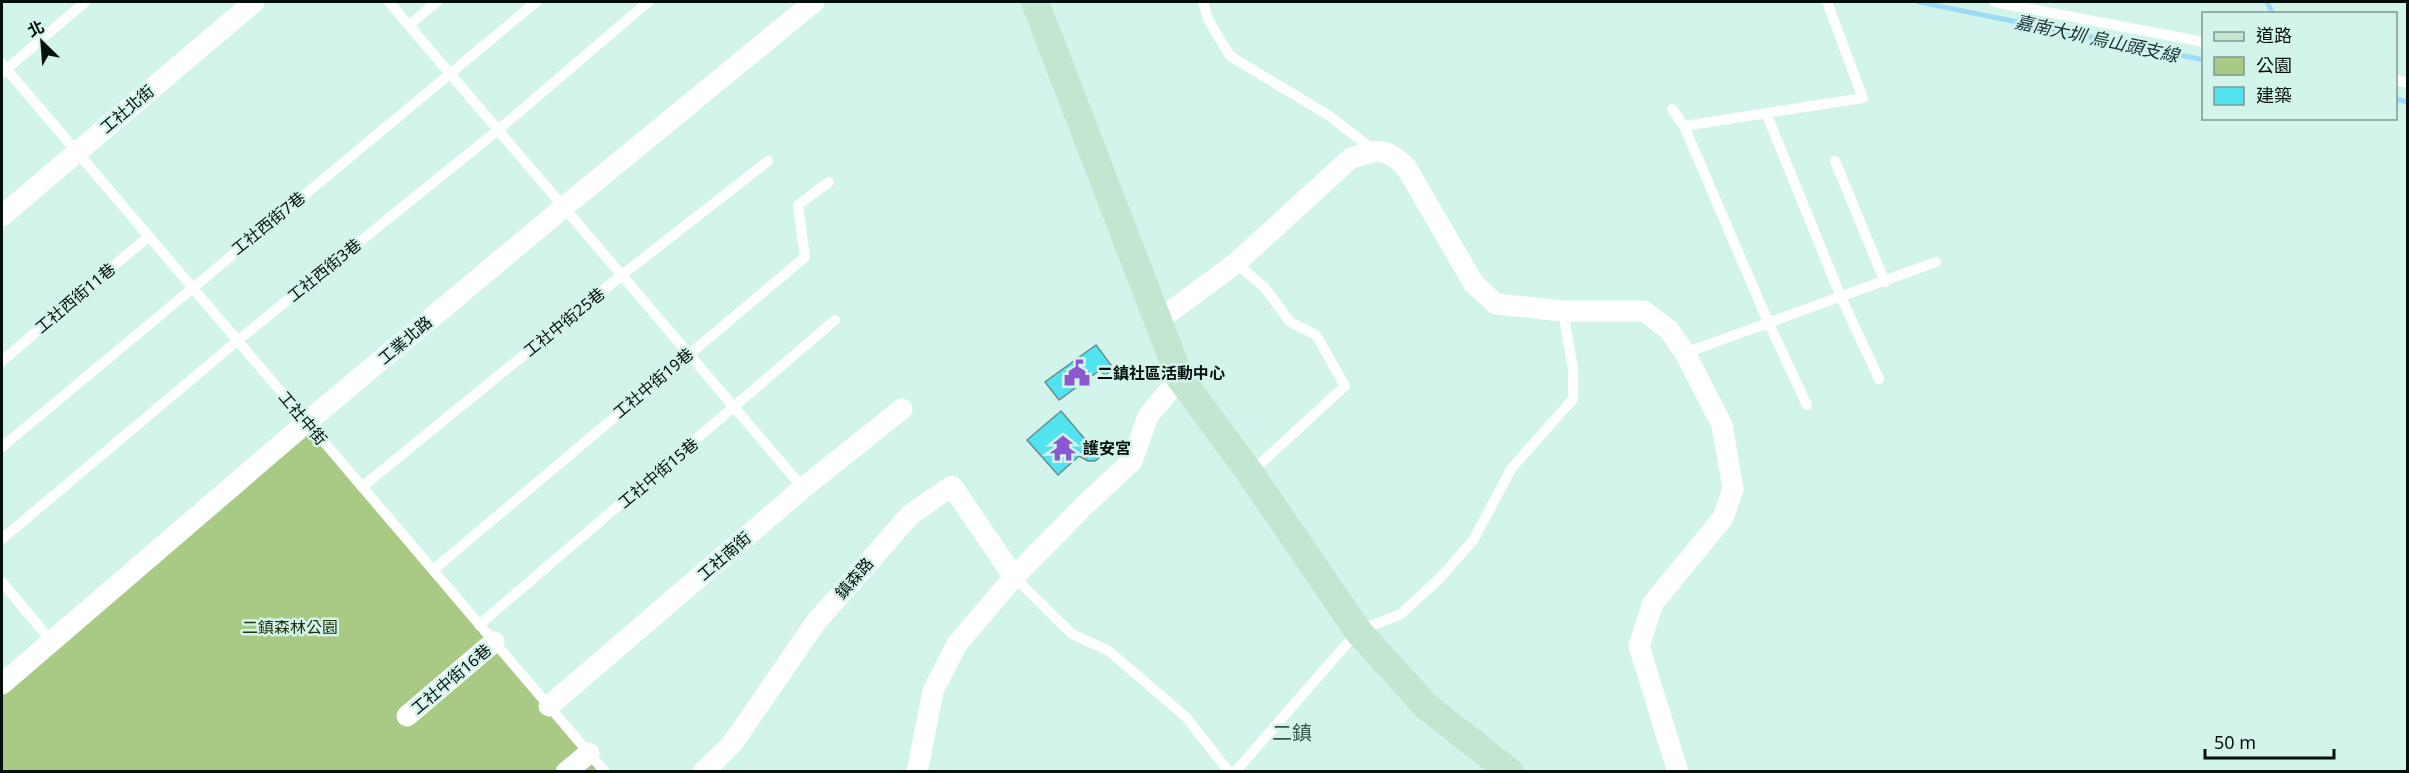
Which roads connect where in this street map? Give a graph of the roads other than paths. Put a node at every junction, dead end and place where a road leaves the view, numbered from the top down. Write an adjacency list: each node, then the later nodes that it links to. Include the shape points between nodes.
1 (85, 2): 14 (lane)
2 (254, 2): 21 (street, 工社北街)
3 (389, 2): 12 (lane)
4 (437, 2): 12 (lane)
5 (536, 2): 15 (lane, 工社西街7巷)
6 (648, 2): 19 (lane, 工社西街3巷)
7 (814, 2): 25 (street, 工業北路)
8 (1035, 2): 36 (street)
9 (1203, 2): 20 (lane, via 1230,56 1328,115)
10 (1827, 2): 17 (lane, via 1863,98)
11 (1994, 2): 13 (lane)
12 (409, 25): 15 (lane)
13 (2202, 42)
14 (3, 68): 21 (lane, 工社中街)
15 (450, 74): 19 (lane); 32 (lane, 工社西街7巷)
16 (1672, 109): 18 (lane)
17 (1766, 113): 18 (lane); 33 (lane)
18 (1684, 126): 37 (lane)
19 (498, 130): 25 (lane); 38 (lane, 工社西街3巷)
20 (1375, 151): 29 (street, via 1351,158); 34 (street, via 1392,154 1406,168 1474,284 1496,303)
21 (77, 152): 26 (street, 工社北街); 27 (lane, 工社中街)
22 (768, 161): 30 (lane, 工社中街25巷)
23 (1835, 161): 31 (lane)
24 (830, 182): 40 (lane, 工社中街19巷, via 798,205 804,257)
25 (564, 207): 30 (lane); 47 (street, 工業北路)
26 (2, 216)
27 (149, 236): 32 (lane, 工社中街); 41 (lane, 工社西街11巷)
28 (1936, 262): 31 (lane)
29 (1236, 263): 36 (street); 49 (lane, via 1265,288 1290,322 1316,335 1345,386)
30 (622, 275): 40 (lane); 50 (lane, 工社中街25巷)
31 (1885, 282): 33 (lane)
32 (191, 286): 38 (lane, 工社中街); 48 (lane, 工社西街7巷)
33 (1841, 297): 37 (lane); 43 (lane)
34 (1563, 311): 39 (street, via 1644,311 1669,330); 57 (lane, via 1573,369 1573,399 1511,469 1474,539 1441,577 1401,614)
35 (835, 320): 45 (lane, 工社中街15巷)
36 (1159, 320): 42 (street)
37 (1769, 324): 39 (lane); 44 (lane)
38 (237, 340): 47 (lane, 工社中街); 52 (lane, 工社西街3巷)
39 (1685, 352): 71 (street, via 1722,425 1733,489 1723,518 1653,603 1639,646)
40 (688, 353): 45 (lane); 53 (lane, 工社中街19巷)
41 (2, 361)
42 (1180, 378): 49 (street); 54 (street, via 1148,416 1132,461)
43 (1879, 379)
44 (1807, 405)
45 (735, 408): 51 (lane); 56 (lane, 工社中街15巷)
46 (902, 409): 51 (street, 工社南街)
47 (307, 422): 50 (lane, 工社中街); 58 (street, 工業北路)
48 (2, 447)
49 (1250, 473): 57 (street)
50 (362, 487): 53 (lane, 工社中街)
51 (803, 488): 61 (street, 工社南街)
52 (2, 539)
53 (433, 570): 56 (lane, 工社中街)
54 (1014, 577): 66 (street, 鎮森路, via 952,486 910,515 816,622 732,744); 67 (street, via 957,644 933,691); 68 (lane, via 1072,634 1109,651 1186,717)
55 (2, 582): 58 (lane)
56 (479, 624): 59 (lane, 工社中街)
57 (1358, 631): 69 (lane); 70 (street, via 1426,706)
58 (52, 642): 60 (street, 工業北路)
59 (495, 642): 61 (lane, 工社中街); 62 (street, 工社中街16巷)
60 (2, 684)
61 (549, 706): 63 (lane, 工社中街)
62 (407, 716)
63 (589, 753): 64 (street); 65 (lane, 工社中街)
64 (566, 771)
65 (605, 771)
66 (704, 771)
67 (917, 771)
68 (1229, 771)
69 (1235, 771)
70 (1510, 771)
71 (1678, 771)

